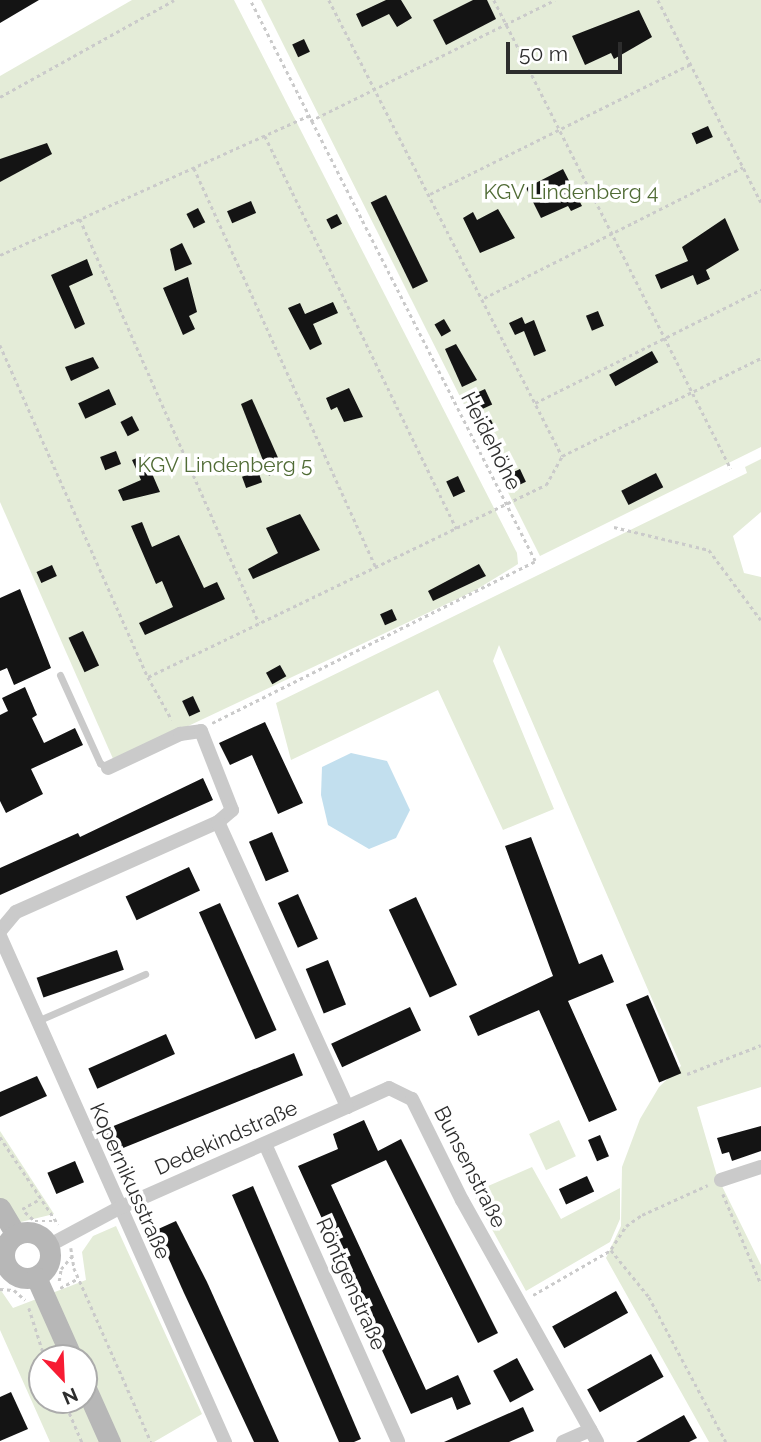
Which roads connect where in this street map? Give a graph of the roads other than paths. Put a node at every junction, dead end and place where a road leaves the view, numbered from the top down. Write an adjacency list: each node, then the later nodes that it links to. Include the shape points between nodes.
1 (60, 675): 2 (lane, via 100,763)
2 (108, 768): 3 (street, via 180,734 201,730 232,810)
3 (218, 822): 4 (street, via 16,912); 8 (street)
4 (0, 926): 5 (street, Kopernikusstraße)
5 (0, 934): 7 (street, Kopernikusstraße)
6 (145, 974): 7 (lane)
7 (36, 1021): 13 (street, Kopernikusstraße)
8 (347, 1107): 9 (street, Dedekindstraße); 20 (street, Bunsenstraße, via 389,1088 412,1099 518,1304)
9 (265, 1143): 13 (street, Dedekindstraße); 23 (street, Röntgenstraße)
10 (761, 1167): 11 (street)
11 (721, 1180)
12 (0, 1208): 14 (main road)
13 (119, 1208): 15 (street, Dedekindstraße); 22 (street, Kopernikusstraße)
14 (16, 1235): 15 (main road); 16 (main road, via 5,1248)
15 (57, 1241): 17 (main road, via 49,1264)
16 (3, 1267): 17 (main road, via 19,1278)
17 (36, 1277): 18 (main road)
18 (66, 1344)
19 (97, 1414): 21 (main road)
20 (594, 1436): 24 (street)
21 (110, 1442)
22 (225, 1442)
23 (398, 1442)
24 (562, 1442)

